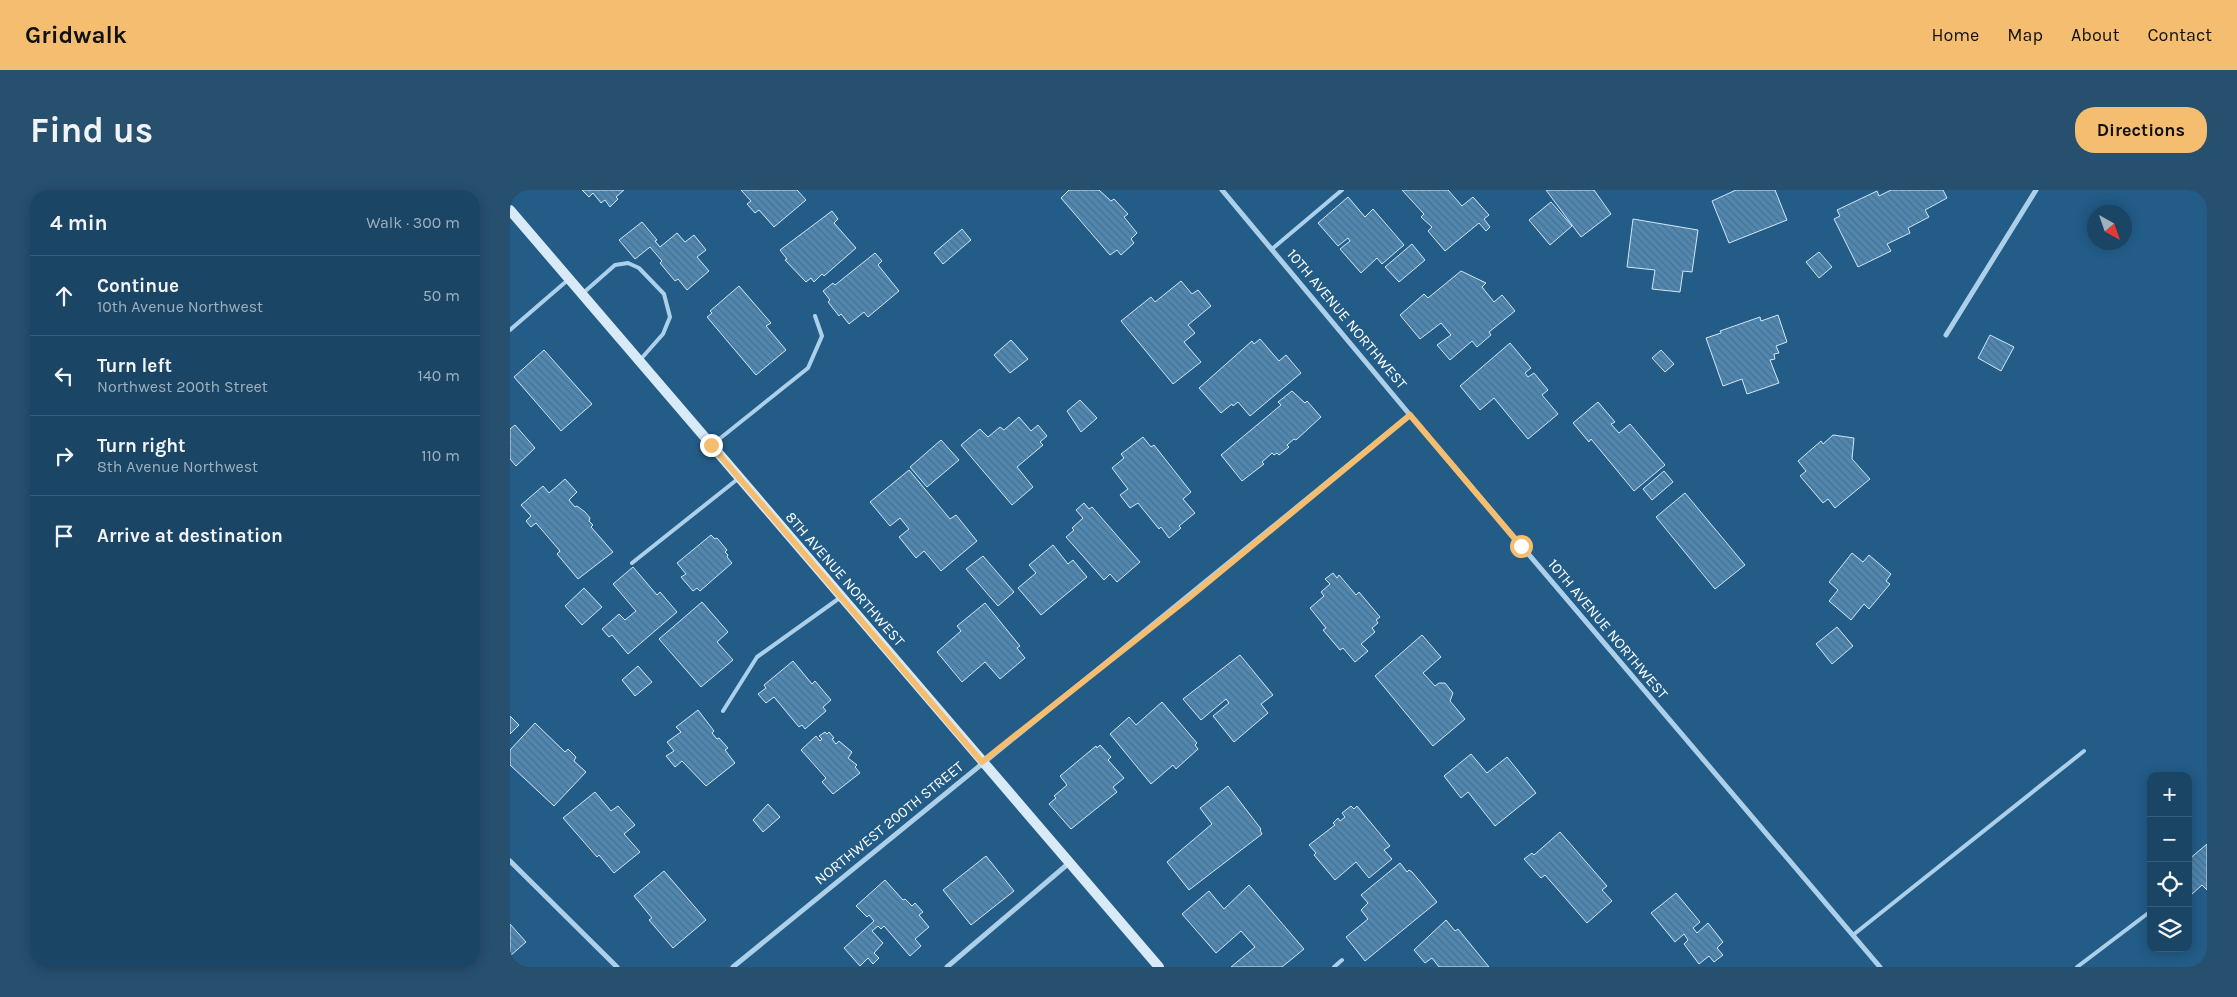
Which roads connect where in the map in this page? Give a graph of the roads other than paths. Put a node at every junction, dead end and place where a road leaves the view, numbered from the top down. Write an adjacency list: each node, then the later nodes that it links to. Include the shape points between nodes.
1 (1222, 190): 5 (street, 10TH AVENUE NORTHWEST)
2 (1342, 190): 5 (lane)
3 (2036, 190): 10 (street)
4 (510, 210): 6 (main road, 8TH AVENUE NORTHWEST)
5 (1272, 249): 12 (street, 10TH AVENUE NORTHWEST)
6 (569, 279): 7 (main road, 8TH AVENUE NORTHWEST); 9 (lane)
7 (582, 294): 11 (main road, 8TH AVENUE NORTHWEST); 11 (lane, via 615,265 628,263 639,268 664,294 670,317 663,334)
8 (815, 316): 13 (lane, via 822,336 808,368)
9 (510, 330)
10 (1946, 335)
11 (639, 361): 13 (main road, 8TH AVENUE NORTHWEST)
12 (1410, 415): 19 (street, NORTHWEST 200TH STREET, via 1190,597); 23 (street, 10TH AVENUE NORTHWEST)
13 (711, 445): 14 (main road, 8TH AVENUE NORTHWEST)
14 (739, 478): 15 (lane); 16 (main road, 8TH AVENUE NORTHWEST)
15 (632, 563)
16 (841, 597): 17 (lane, via 757,657); 19 (main road, 8TH AVENUE NORTHWEST)
17 (723, 711)
18 (2084, 751): 23 (lane)
19 (982, 762): 21 (main road, 8TH AVENUE NORTHWEST); 26 (street, NORTHWEST 200TH STREET)
20 (510, 862): 25 (street)
21 (1069, 863): 27 (street); 28 (main road, 8TH AVENUE NORTHWEST)
22 (2147, 914): 31 (lane)
23 (1853, 935): 30 (street, 10TH AVENUE NORTHWEST)
24 (1342, 960): 29 (lane)
25 (617, 967)
26 (733, 967)
27 (946, 967)
28 (1159, 967)
29 (1334, 967)
30 (1880, 967)
31 (2077, 967)

